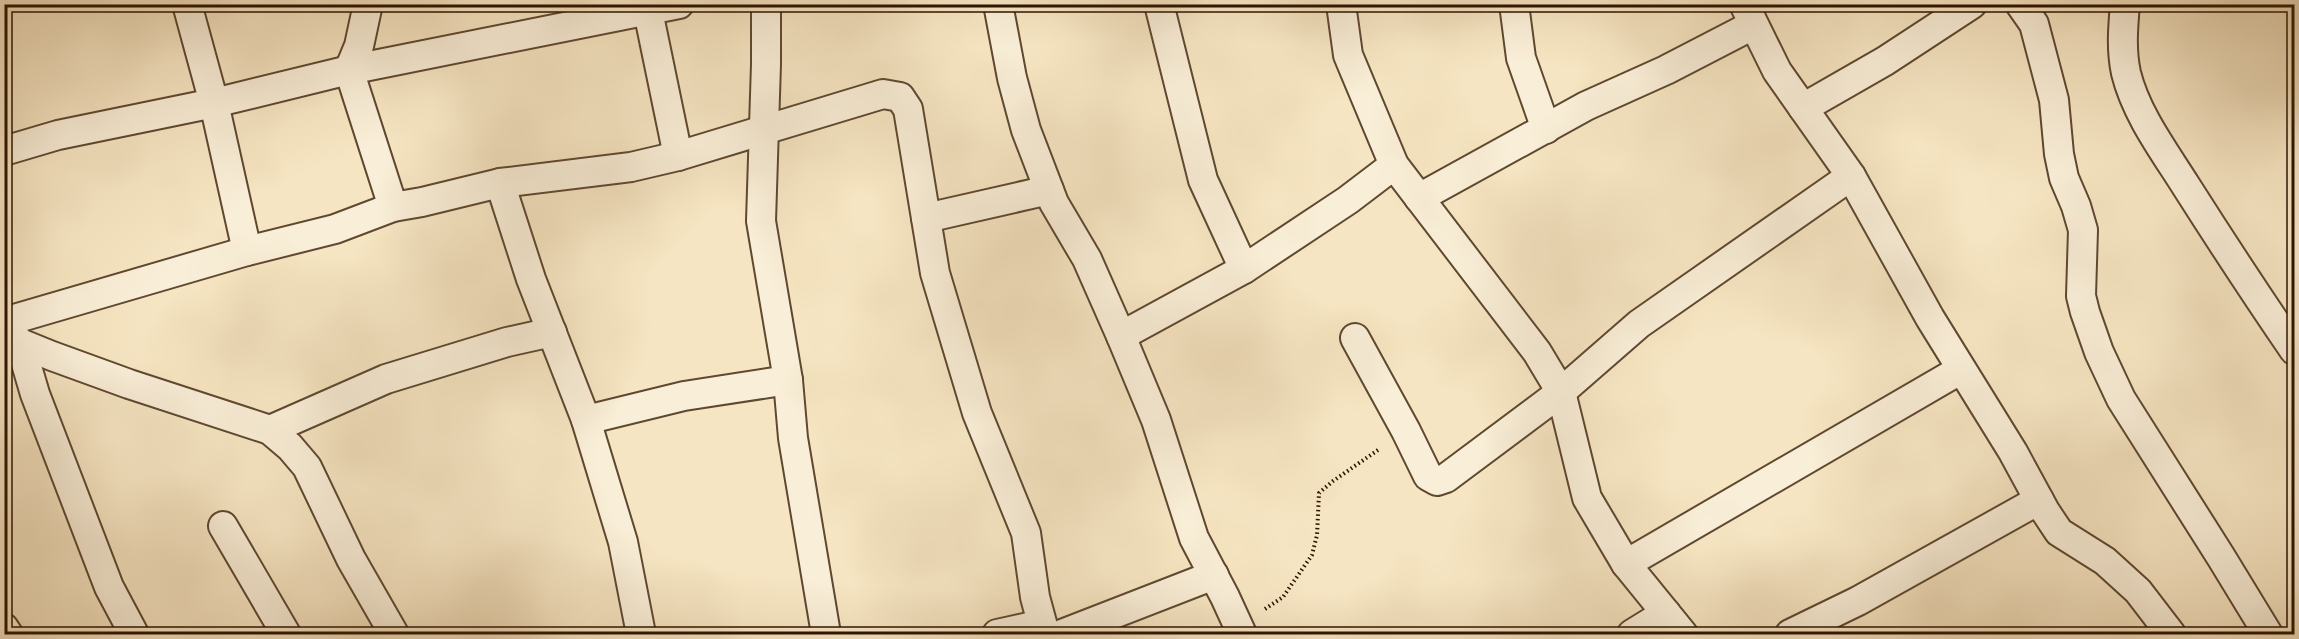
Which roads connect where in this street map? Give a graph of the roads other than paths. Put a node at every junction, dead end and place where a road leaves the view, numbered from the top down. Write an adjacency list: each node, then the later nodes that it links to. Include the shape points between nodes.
1 (187, 4): 15 (street)
2 (368, 4): 14 (street)
3 (679, 4): 12 (street)
4 (766, 4): 18 (street)
5 (998, 4): 24 (street, via 1026,130)
6 (1159, 4): 29 (street, via 1203,180)
7 (1341, 4): 21 (street, via 1348,55)
8 (1514, 4): 17 (street, via 1521,58)
9 (1972, 4): 16 (street)
10 (2020, 4): 58 (street, via 2034,24 2054,100 2064,178 2083,230 2081,296 2099,352 2121,399)
11 (2125, 4): 34 (street, via 2122,44 2126,73 2154,135)
12 (648, 10): 14 (street); 20 (street)
13 (1748, 15): 16 (street, via 1777,70); 17 (street, via 1666,70 1586,105)
14 (349, 70): 15 (street); 26 (street)
15 (214, 104): 19 (street, via 58,135); 28 (street)
16 (1803, 108): 22 (street)
17 (1546, 129): 25 (street)
18 (763, 131): 20 (street); 27 (street, via 883,94 900,97 908,109); 36 (street, via 760,221)
19 (4, 152)
20 (678, 156): 23 (street, via 631,167)
21 (1394, 165): 25 (street); 29 (street)
22 (1851, 176): 35 (street); 37 (street, via 1639,324)
23 (500, 183): 26 (street); 31 (street)
24 (1049, 190): 27 (street); 32 (street, via 1087,259)
25 (1419, 198): 37 (street, via 1538,352)
26 (393, 207): 28 (street, via 335,229)
27 (926, 218): 48 (street, via 935,273 977,413 1026,533 1035,597)
28 (247, 251): 30 (street)
29 (1244, 269): 32 (street)
30 (10, 330): 39 (street, via 129,384); 50 (street, via 109,588)
31 (552, 332): 38 (street); 39 (street, via 386,379)
32 (1121, 336): 43 (street, via 1156,420 1194,538)
33 (1355, 338): 37 (street, via 1428,476 1437,481)
34 (2295, 350)
35 (1960, 370): 40 (street); 42 (street)
36 (788, 380): 38 (street, via 684,396); 53 (street, via 793,438)
37 (1561, 392): 42 (street, via 1587,498)
38 (586, 420): 52 (street, via 623,542)
39 (270, 430): 47 (street, via 307,467)
40 (2039, 500): 56 (street, via 1858,601); 57 (street, via 2059,532 2105,561 2138,591)
41 (223, 526): 51 (street)
42 (1626, 564): 44 (street)
43 (1214, 575): 46 (street); 48 (street)
44 (1674, 624): 55 (street)
45 (4, 628): 49 (street)
46 (1240, 630)
47 (385, 631)
48 (1050, 631): 54 (street)
49 (8, 634)
50 (134, 634)
51 (285, 634)
52 (641, 634)
53 (826, 634)
54 (997, 634)
55 (1632, 634)
56 (1790, 634)
57 (2171, 634)
58 (2268, 634)

